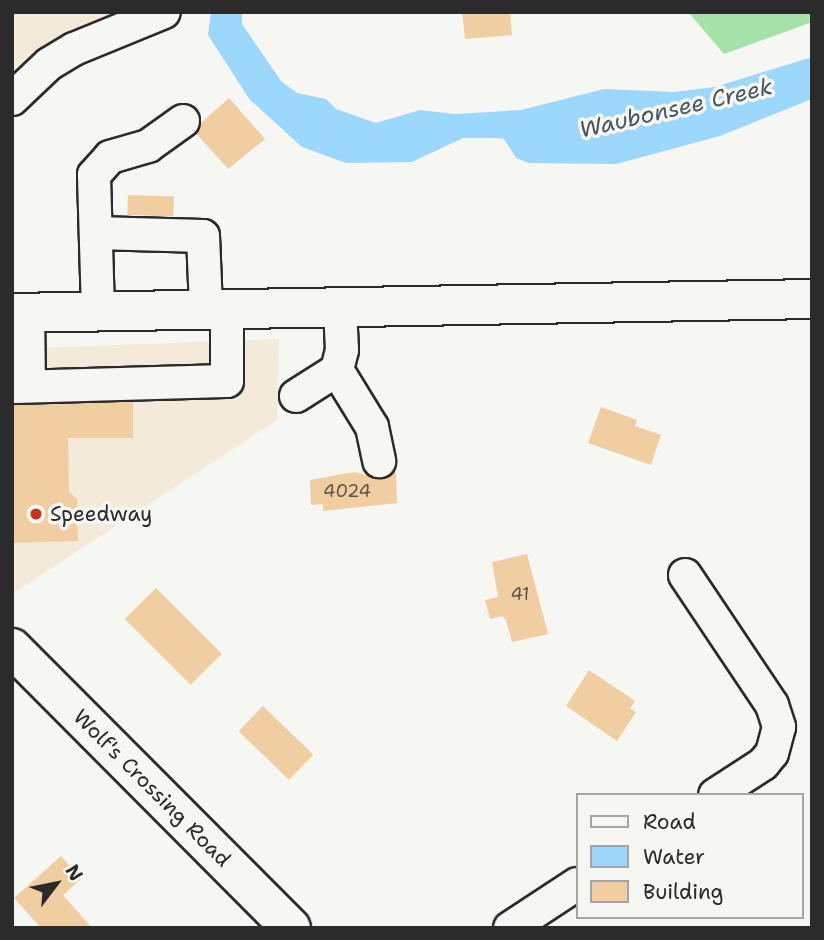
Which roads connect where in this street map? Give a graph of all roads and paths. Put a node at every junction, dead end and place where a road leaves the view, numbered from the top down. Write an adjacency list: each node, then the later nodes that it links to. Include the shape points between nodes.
1 (164, 12): 2 (street, via 74,49 49,64)
2 (12, 99)
3 (183, 121): 4 (street, via 148,146 100,164 93,187)
4 (96, 233): 7 (street, via 203,236); 8 (street)
5 (812, 299): 6 (main road)
6 (340, 307): 7 (main road); 10 (street, via 342,350)
7 (216, 308): 8 (main road); 11 (street, via 227,381)
8 (98, 311): 9 (main road)
9 (20, 313): 11 (street)
10 (337, 370): 12 (street); 13 (street, via 372,427)
11 (21, 386)
12 (296, 396)
13 (379, 461)
14 (685, 575): 16 (street, via 772,705 779,727 772,753 763,764)
15 (15, 655): 18 (main road, Wolf's Crossing Road)
16 (718, 793)
17 (576, 885): 19 (street)
18 (291, 928)
19 (510, 928)

